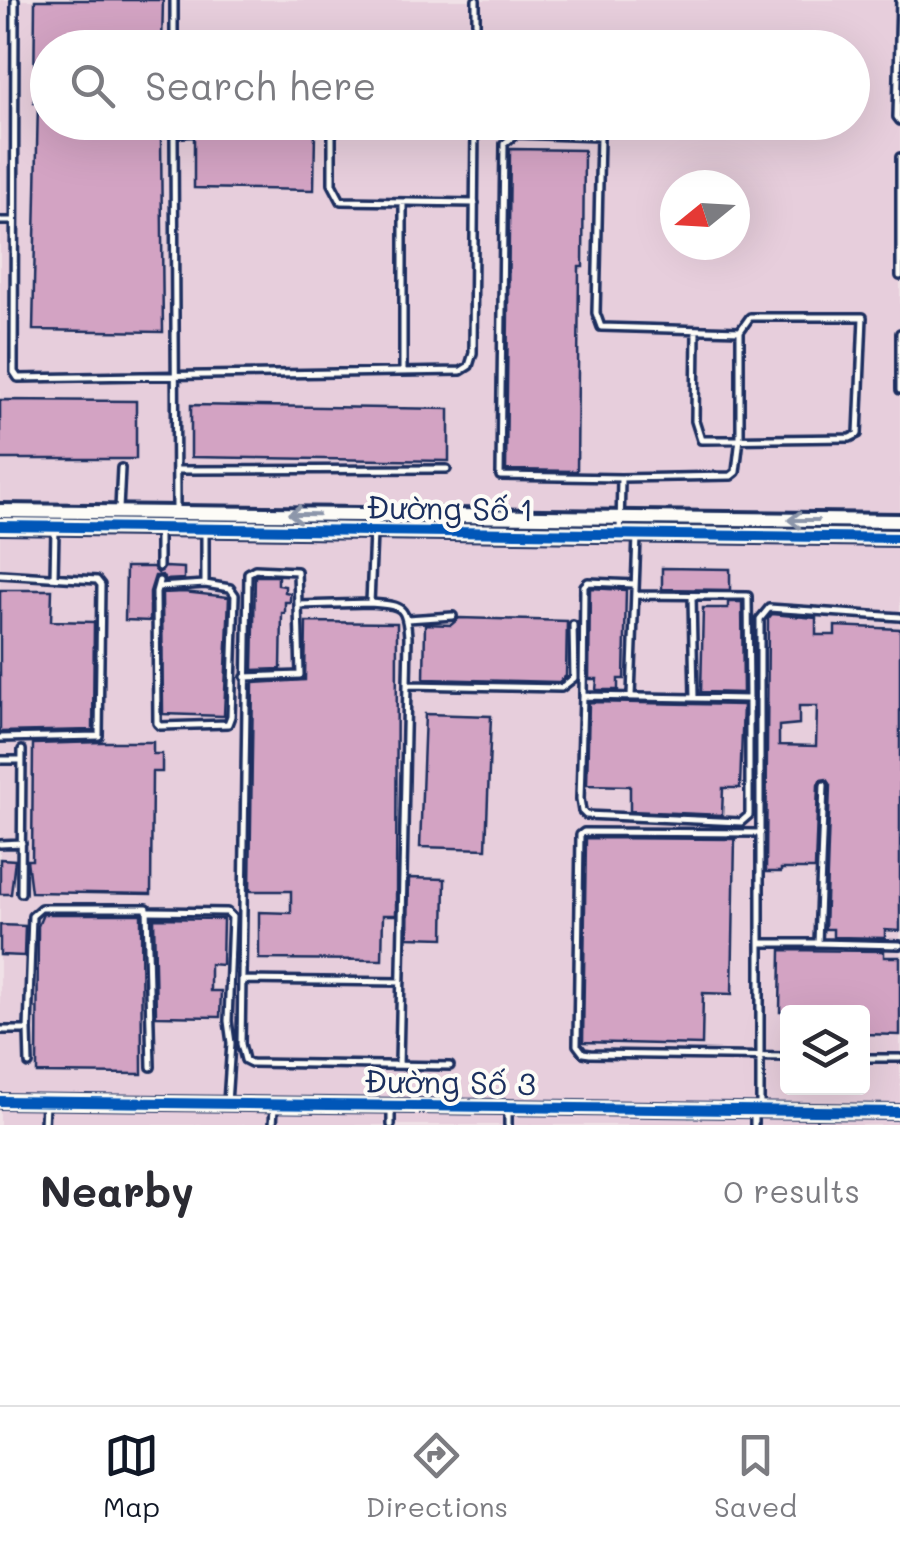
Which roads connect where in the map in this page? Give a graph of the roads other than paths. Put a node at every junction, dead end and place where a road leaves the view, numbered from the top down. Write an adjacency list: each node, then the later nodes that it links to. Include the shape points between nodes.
1 (15, 0): 18 (lane)
2 (174, 0): 5 (lane)
3 (476, 0): 6 (lane)
4 (900, 0): 7 (lane)
5 (174, 30)
6 (476, 30)
7 (899, 52): 8 (lane)
8 (900, 121)
9 (174, 140): 25 (lane)
10 (332, 140): 15 (lane, via 334,195 340,201)
11 (475, 140): 16 (lane)
12 (507, 140): 31 (lane, via 500,476)
13 (600, 140): 21 (lane, via 597,320 607,329)
14 (900, 157): 19 (lane)
15 (403, 202): 16 (lane); 24 (lane)
16 (474, 203): 24 (lane, via 469,366)
17 (0, 221): 18 (lane)
18 (14, 221): 25 (lane, via 18,378)
19 (899, 226): 20 (lane)
20 (900, 276)
21 (696, 330): 22 (lane); 27 (lane, via 696,434 701,440)
22 (740, 331): 27 (lane); 27 (lane, via 750,317 865,321 858,434)
23 (900, 333): 26 (lane)
24 (404, 372): 25 (lane)
25 (176, 377): 29 (lane)
26 (900, 390)
27 (740, 438): 31 (lane, via 730,476)
28 (120, 468): 33 (lane)
29 (176, 470): 30 (lane); 34 (lane)
30 (447, 470)
31 (621, 478): 38 (lane)
32 (0, 511): 33 (street, Đường Số 1)
33 (119, 512): 34 (street, Đường Số 1)
34 (176, 512): 38 (street, Đường Số 1, one-way to 34)
35 (900, 521): 38 (street, Đường Số 1, one-way to 38)
36 (0, 526): 37 (street, Đường Số 1)
37 (55, 526): 39 (street, Đường Số 1); 46 (lane)
38 (620, 526): 41 (street, Đường Số 1); 42 (street, Đường Số 1)
39 (159, 528): 40 (street, Đường Số 1); 44 (lane)
40 (205, 530): 41 (street, Đường Số 1); 47 (lane)
41 (373, 531): 51 (lane)
42 (637, 534): 43 (street, Đường Số 1); 48 (lane)
43 (900, 538)
44 (159, 568)
45 (0, 574): 46 (lane)
46 (54, 577): 63 (lane, via 101,585 100,733)
47 (205, 584): 47 (lane, via 159,584 156,592 156,723 219,725 231,716 235,595)
48 (636, 584): 49 (lane); 59 (lane, via 584,586)
49 (635, 595): 50 (lane); 60 (lane)
50 (692, 595): 61 (lane); 62 (lane, via 750,598)
51 (370, 603): 52 (lane); 55 (lane, via 398,605)
52 (299, 606): 57 (lane, via 300,674); 57 (lane, via 297,571 249,571)
53 (453, 616): 55 (lane)
54 (900, 618): 68 (lane, via 764,611)
55 (407, 619): 58 (lane)
56 (573, 625): 58 (lane, via 574,678 562,688)
57 (245, 677): 76 (lane)
58 (407, 685): 77 (lane)
59 (583, 696): 60 (lane); 62 (lane, via 580,799 586,815 741,822 748,815)
60 (631, 697): 61 (lane)
61 (694, 698): 62 (lane)
62 (750, 698)
63 (0, 738)
64 (22, 750): 66 (lane)
65 (0, 760): 66 (lane)
66 (22, 760): 70 (lane)
67 (824, 785): 73 (lane)
68 (761, 834): 74 (lane); 80 (lane, via 582,834 577,1044 590,1054)
69 (0, 844): 70 (lane)
70 (22, 844): 71 (lane)
71 (21, 892)
72 (150, 911): 79 (lane, via 36,910); 87 (lane); 90 (lane, via 227,912 232,918)
73 (818, 942): 74 (lane); 75 (lane)
74 (760, 943): 80 (lane)
75 (900, 945)
76 (242, 980): 77 (lane); 85 (lane, via 241,1044 251,1063)
77 (401, 982): 85 (lane)
78 (0, 1030): 79 (lane)
79 (28, 1030): 84 (lane)
80 (758, 1057): 81 (lane); 94 (lane)
81 (780, 1058)
82 (870, 1058): 83 (lane)
83 (900, 1058)
84 (29, 1064)
85 (399, 1065): 86 (lane)
86 (450, 1066)
87 (151, 1067)
88 (0, 1101): 89 (street, Đường Số 3)
89 (45, 1101): 90 (street, Đường Số 3); 97 (lane)
90 (227, 1103): 91 (street, Đường Số 3)
91 (274, 1104): 92 (street, Đường Số 3); 98 (lane)
92 (392, 1106): 93 (street, Đường Số 3); 99 (lane)
93 (508, 1107): 94 (street, Đường Số 3); 100 (lane)
94 (757, 1110): 95 (street, Đường Số 3); 101 (lane)
95 (801, 1111): 96 (street, Đường Số 3); 102 (lane)
96 (900, 1112)
97 (44, 1125)
98 (273, 1125)
99 (392, 1125)
100 (508, 1125)
101 (754, 1125)
102 (800, 1125)

